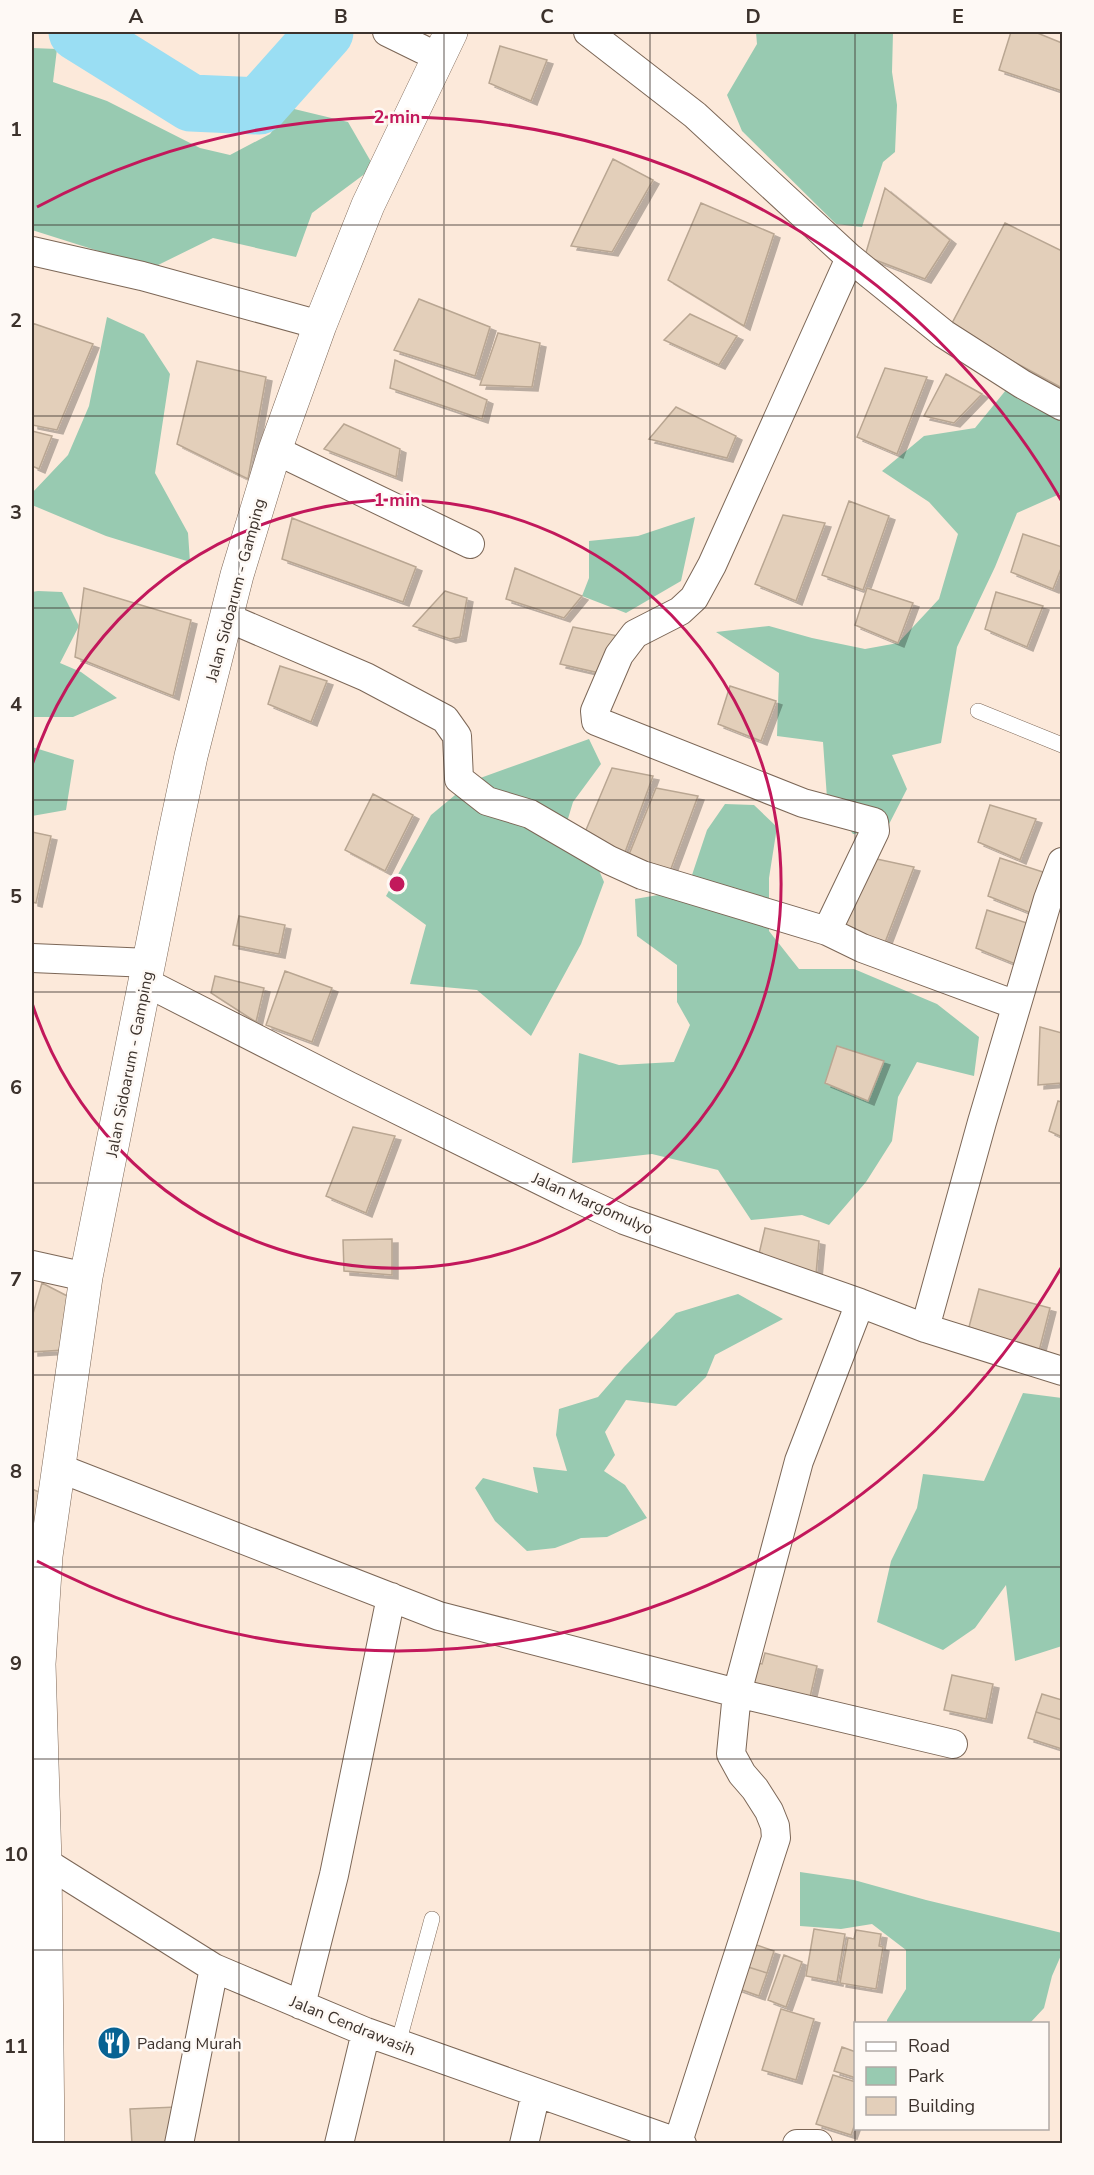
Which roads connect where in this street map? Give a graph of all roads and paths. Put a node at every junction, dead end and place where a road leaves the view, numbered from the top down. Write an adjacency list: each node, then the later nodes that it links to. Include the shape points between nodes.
1 (387, 32): 3 (street)
2 (588, 32): 5 (street, via 695,115)
3 (445, 44): 6 (main road, Jalan Sidoarum - Gamping, via 369,205)
4 (32, 251): 6 (street, via 142,276)
5 (850, 258): 7 (street, via 944,333); 14 (street, via 694,598 680,611 635,634 619,655 595,711 597,722 803,803 873,822 875,831)
6 (320, 325): 8 (main road, Jalan Sidoarum - Gamping)
7 (1062, 406)
8 (275, 450): 9 (street); 10 (main road, Jalan Sidoarum - Gamping)
9 (470, 544)
10 (226, 617): 14 (street, via 366,677 446,719 457,736 459,779 487,801 530,814 642,875); 16 (main road, Jalan Sidoarum - Gamping, via 191,756)
11 (978, 711): 12 (lane)
12 (1062, 745)
13 (1062, 862): 17 (street)
14 (827, 931): 17 (street, via 862,948)
15 (32, 958): 16 (street)
16 (147, 972): 19 (main road, Jalan Sidoarum - Gamping); 20 (street, Jalan Margomulyo, via 624,1220)
17 (1016, 1005): 21 (street)
18 (32, 1265): 19 (street)
19 (86, 1277): 23 (main road, Jalan Sidoarum - Gamping)
20 (860, 1303): 21 (street, Jalan Margomulyo); 25 (street, via 799,1461)
21 (925, 1328): 22 (street, Jalan Margomulyo)
22 (1062, 1371)
23 (59, 1468): 24 (street); 26 (main road, Jalan Sidoarum - Gamping, via 46,1556)
24 (391, 1598): 25 (street, via 439,1616); 31 (street, via 334,1875)
25 (737, 1693): 27 (street); 35 (street, via 731,1754 769,1811 776,1838)
26 (37, 1736): 28 (main road, Jalan Sidoarum - Gamping)
27 (953, 1744)
28 (45, 1862): 30 (street, Jalan Cendrawasih); 36 (main road, Jalan Sidoarum - Gamping)
29 (432, 1919): 33 (lane)
30 (214, 1968): 31 (street, Jalan Cendrawasih); 37 (street)
31 (302, 2005): 32 (street, Jalan Cendrawasih)
32 (366, 2032): 33 (street, Jalan Cendrawasih); 38 (street)
33 (398, 2044): 34 (street, Jalan Cendrawasih)
34 (536, 2093): 35 (street, Jalan Cendrawasih); 39 (street)
35 (680, 2143)
36 (48, 2144)
37 (179, 2144)
38 (339, 2144)
39 (524, 2144)
40 (797, 2144): 41 (street)
41 (818, 2144)

